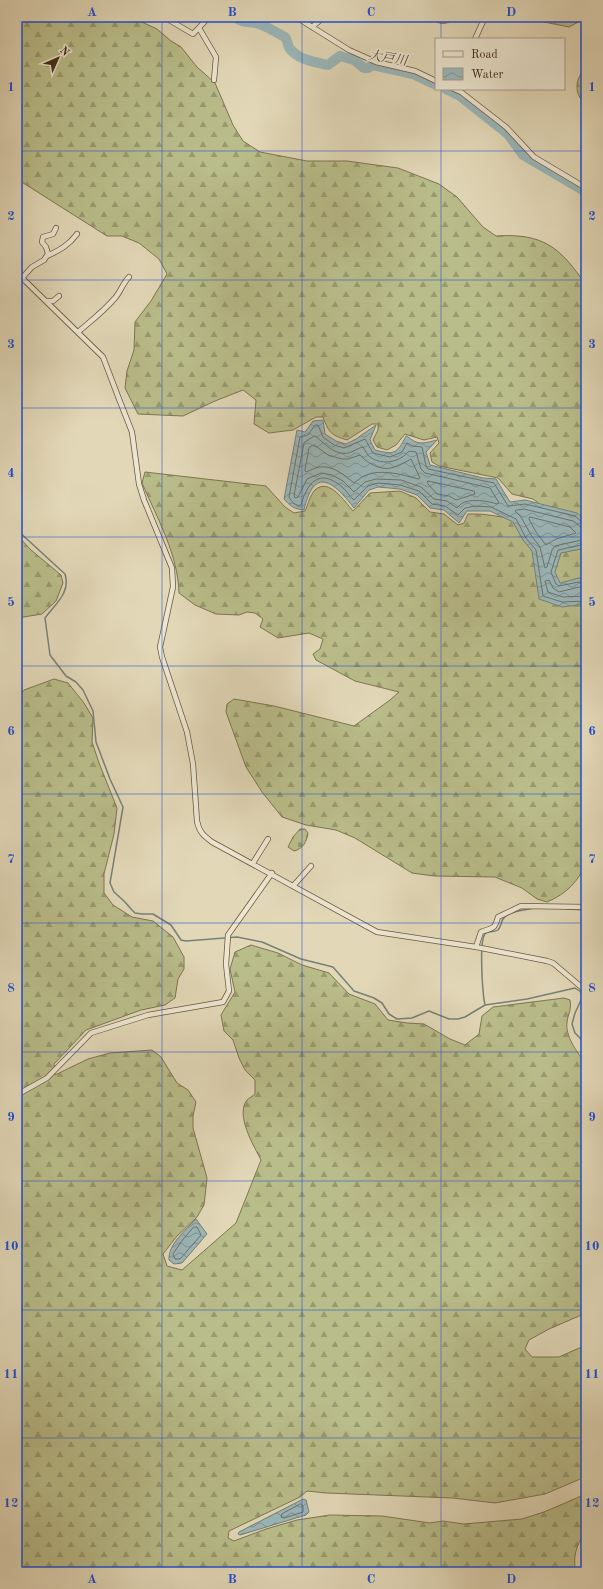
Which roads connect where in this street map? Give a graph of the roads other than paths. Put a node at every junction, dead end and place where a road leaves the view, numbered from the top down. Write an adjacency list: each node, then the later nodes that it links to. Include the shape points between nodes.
1 (164, 17): 6 (street, via 193,34)
2 (209, 17): 6 (street)
3 (296, 17): 7 (street)
4 (324, 17): 7 (street)
5 (485, 17): 8 (street)
6 (199, 28): 9 (street, via 216,57)
7 (312, 28): 10 (street, via 349,50 376,62 415,71)
8 (475, 38)
9 (214, 80)
10 (435, 80)
11 (456, 90): 12 (street, via 506,126 534,157)
12 (586, 188)
13 (56, 228): 15 (street, via 53,234 44,237 42,242 48,254)
14 (77, 234): 15 (street, via 61,250)
15 (46, 257): 18 (street)
16 (17, 273): 18 (street)
17 (129, 277): 21 (street, via 115,298)
18 (22, 278): 20 (street)
19 (58, 296): 20 (street)
20 (46, 301): 21 (street)
21 (78, 332): 23 (street, via 103,357 132,432 139,484 172,568 173,587 160,647 187,732 193,764 198,829 212,842)
22 (268, 839): 23 (street)
23 (253, 863): 25 (street)
24 (312, 866): 26 (street)
25 (272, 873): 26 (street); 30 (street, via 228,935 226,964 229,991 223,1002 148,1015 91,1034 47,1078 22,1092)
26 (294, 885): 28 (street, via 377,932)
27 (586, 907): 28 (street, via 520,906 498,917 493,929 481,932)
28 (476, 947): 29 (street, via 553,963)
29 (586, 991)
30 (17, 1092)

